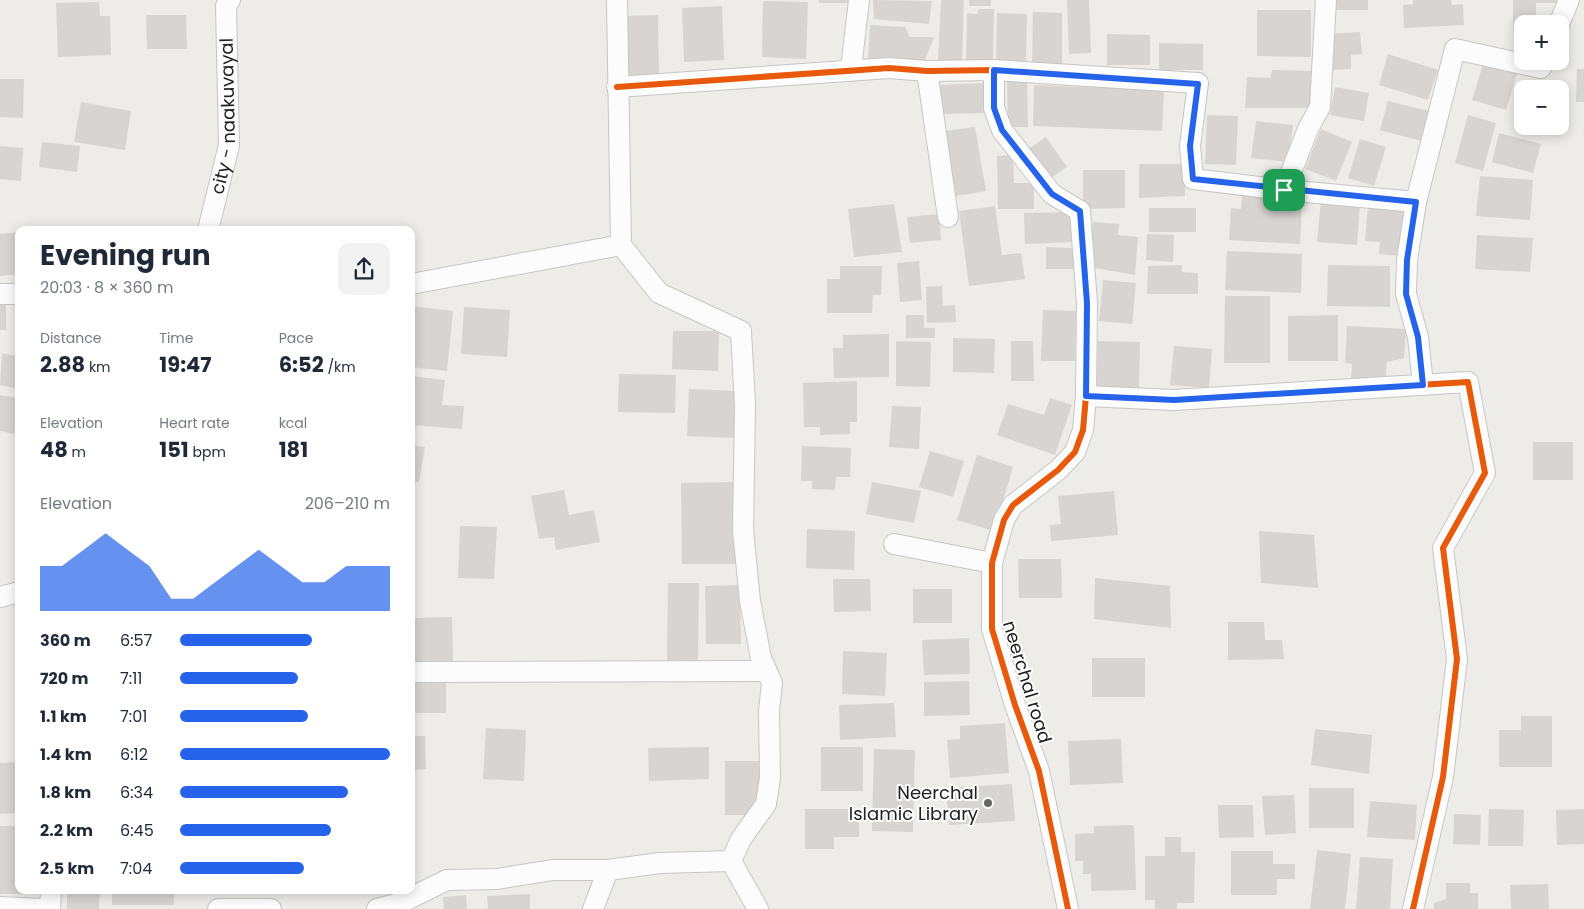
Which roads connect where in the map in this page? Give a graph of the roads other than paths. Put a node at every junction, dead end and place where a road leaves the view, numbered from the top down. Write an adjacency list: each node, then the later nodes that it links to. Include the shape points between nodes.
1 (230, 0): 15 (street, city - naakuvayal, via 226,6 229,145)
2 (617, 0): 11 (street)
3 (859, 0): 8 (street)
4 (1326, 0): 12 (street, via 1320,107)
5 (1569, 0): 6 (street)
6 (1563, 15)
7 (1514, 62): 13 (street, via 1455,49)
8 (851, 69): 10 (street, via 889,68); 11 (street)
9 (994, 70): 10 (street); 12 (street, via 1198,84 1190,146 1193,179); 21 (street, neerchal road, via 994,108 1002,130 1052,194 1080,211 1087,303)
10 (926, 72): 14 (street)
11 (617, 86): 16 (street)
12 (1284, 190): 13 (street)
13 (1416, 202): 20 (street, via 1407,260 1406,294 1418,337)
14 (948, 216)
15 (209, 226)
16 (621, 244): 17 (street); 26 (street, via 658,293 741,332 746,405 743,530 750,601 761,658)
17 (415, 283)
18 (0, 294): 19 (street)
19 (15, 294)
20 (1423, 385): 21 (street, via 1174,400); 40 (street, via 1468,382 1485,473 1444,548 1457,659 1444,777)
21 (1086, 396): 23 (street, neerchal road, via 1083,430 1074,452 1058,470 1013,505 1004,520)
22 (894, 544): 23 (street)
23 (992, 563): 39 (street, neerchal road, via 992,628 1038,771)
24 (15, 593): 25 (street)
25 (0, 597)
26 (767, 671): 27 (street); 28 (street, via 772,683 770,778 766,804 741,839)
27 (415, 672)
28 (731, 861): 29 (street, via 660,863); 38 (street)
29 (608, 870): 36 (street, via 553,870 497,879 446,880 400,903); 37 (street)
30 (51, 894): 33 (street)
31 (0, 907): 32 (street)
32 (40, 909)
33 (50, 909)
34 (218, 909): 35 (street)
35 (271, 909)
36 (377, 909)
37 (594, 909)
38 (758, 909)
39 (1068, 909)
40 (1413, 909)

